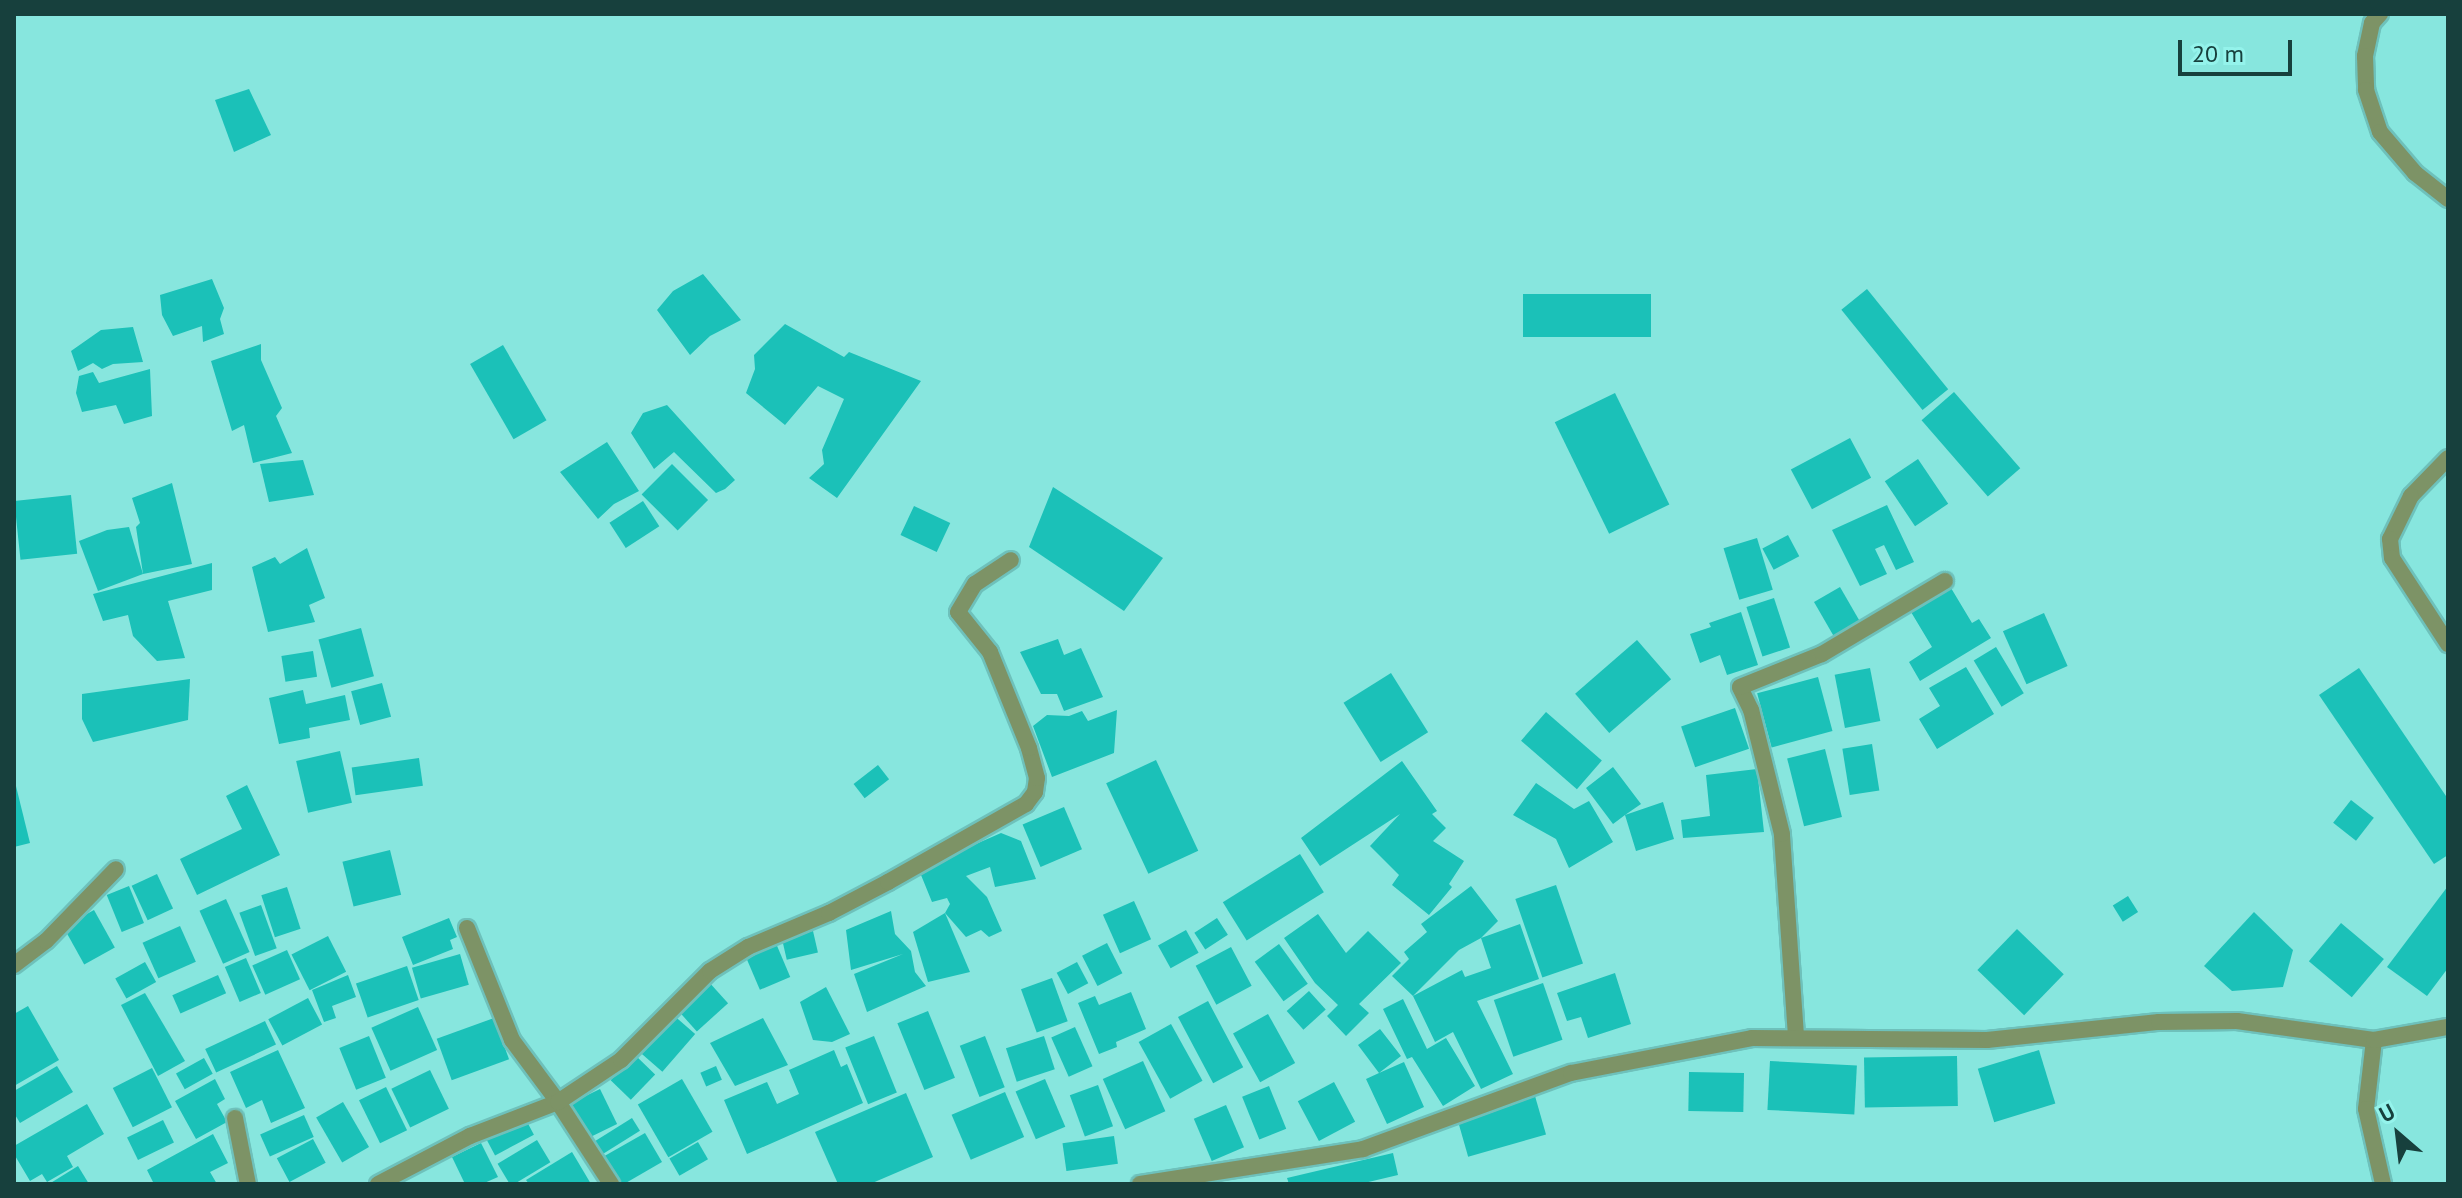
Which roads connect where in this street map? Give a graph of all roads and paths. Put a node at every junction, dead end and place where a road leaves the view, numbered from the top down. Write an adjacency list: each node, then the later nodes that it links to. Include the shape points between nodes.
1 (2380, 14): 2 (street, via 2372,23 2365,67 2366,90 2380,132 2415,173)
2 (2448, 199)
3 (2448, 458): 6 (street, via 2411,496 2390,539 2392,558)
4 (1011, 560): 13 (street, via 975,584 958,612 990,652 1029,748 1037,778 1026,804 888,882 748,947 710,971 621,1060)
5 (1945, 581): 11 (street, via 1822,654 1740,687 1751,710 1782,834)
6 (2446, 639)
7 (116, 869): 9 (street, via 46,941)
8 (467, 928): 13 (street, via 512,1040)
9 (14, 965)
10 (2448, 1027): 12 (street)
11 (1796, 1036): 12 (street, via 1987,1040 2159,1022 2237,1021); 18 (street, via 1752,1038 1571,1073 1363,1149)
12 (2374, 1040): 19 (street, via 2366,1109)
13 (558, 1102): 16 (street, via 470,1136); 17 (street)
14 (235, 1118): 15 (street)
15 (248, 1184)
16 (378, 1184)
17 (611, 1184)
18 (1140, 1184)
19 (2383, 1184)

